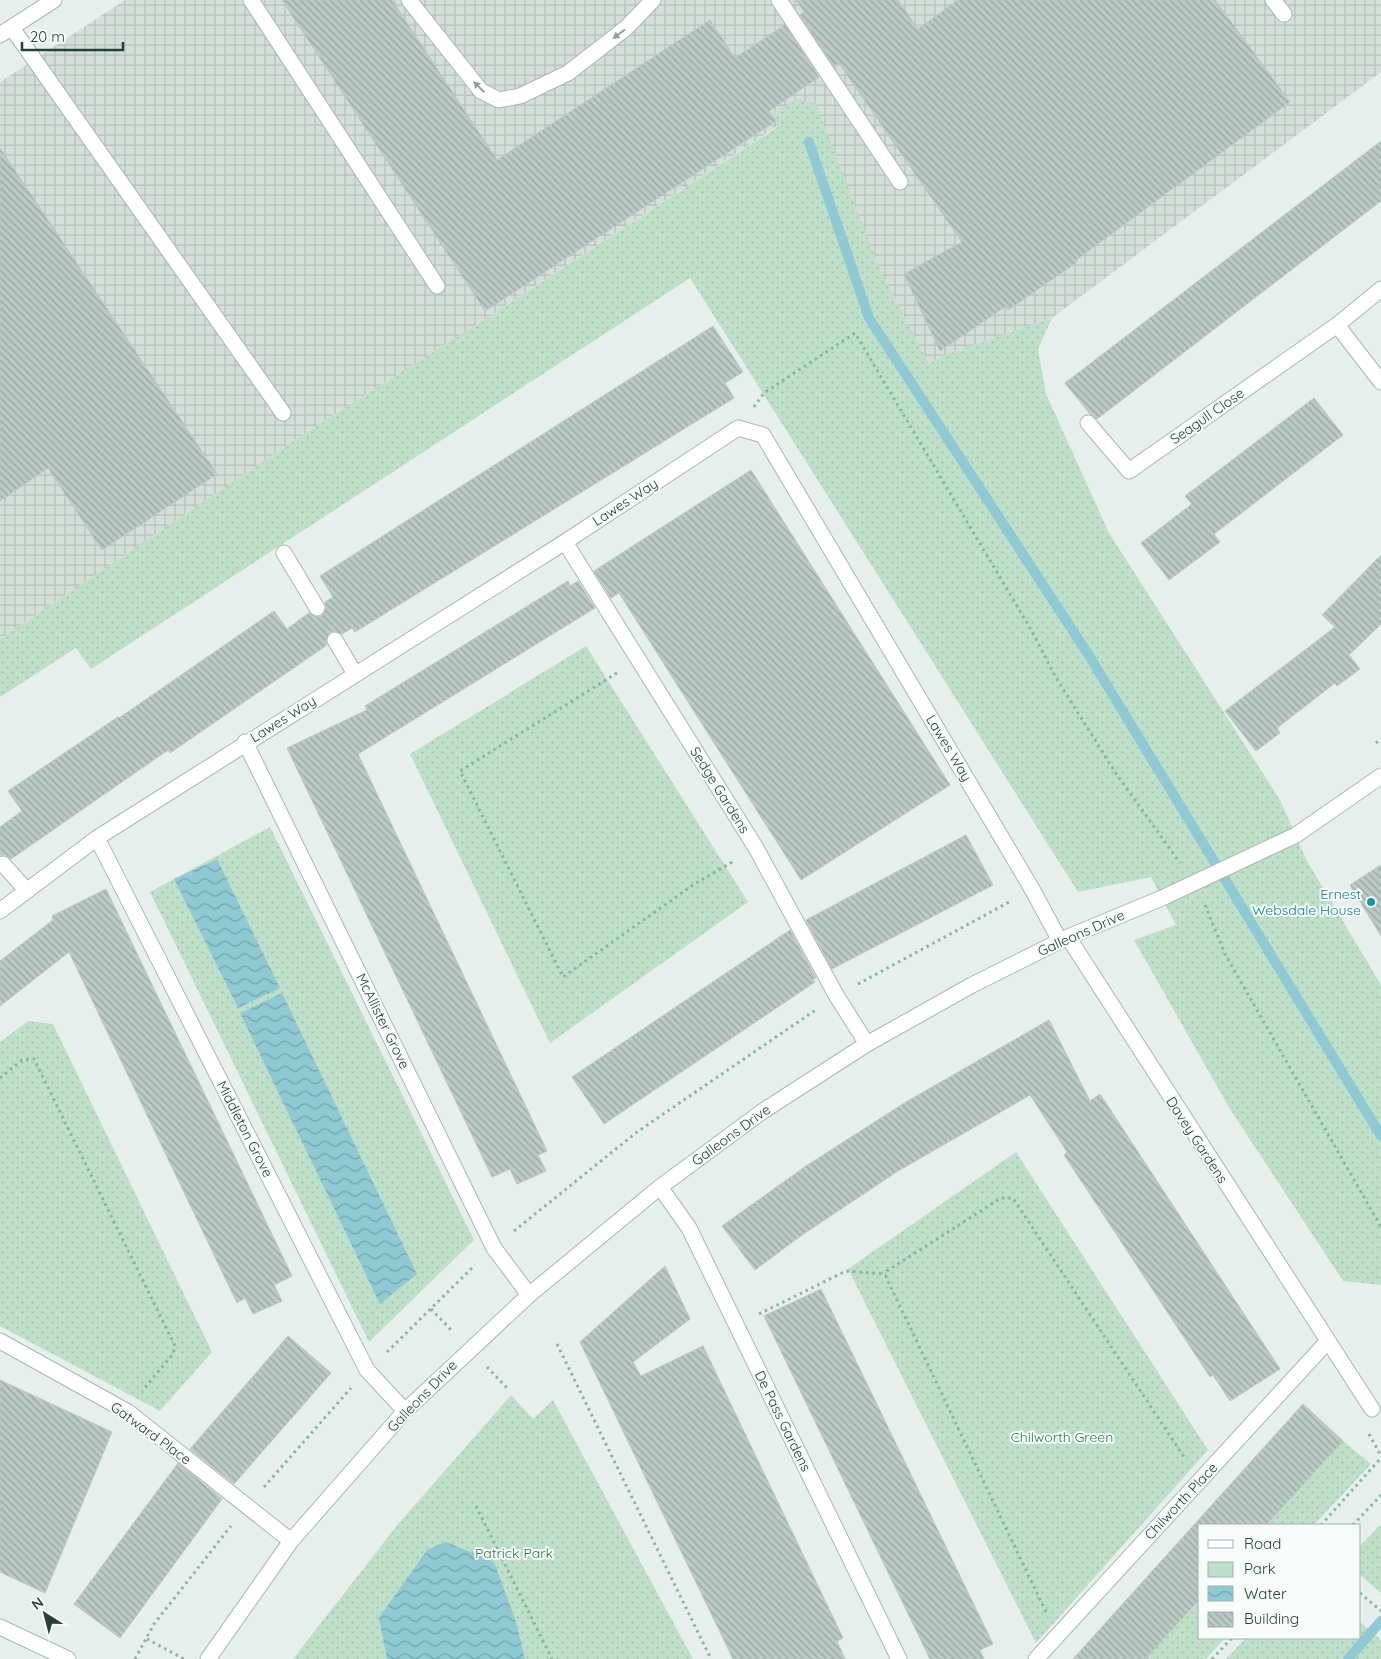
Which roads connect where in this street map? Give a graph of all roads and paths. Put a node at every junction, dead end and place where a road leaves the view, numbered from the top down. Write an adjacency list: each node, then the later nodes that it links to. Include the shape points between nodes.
1 (54, 0): 8 (street)
2 (251, 0): 10 (street)
3 (409, 0): 4 (street, one-way to 3, via 626,28 568,73 520,96 499,100 481,91)
4 (653, 0)
5 (779, 0): 9 (street)
6 (1273, 0): 7 (street)
7 (1284, 14)
8 (6, 32): 15 (street)
9 (900, 182)
10 (437, 286)
11 (1381, 289): 12 (street, Seagull Close)
12 (1337, 325): 13 (street); 16 (street, Seagull Close, via 1130,471)
13 (1381, 382)
14 (774, 387): 30 (path, via 855,333 1028,624 1055,676 1115,772)
15 (283, 413)
16 (1088, 423)
17 (565, 542): 21 (street, Sedge Gardens); 22 (street, Lawes Way); 35 (street, Lawes Way, via 738,428 763,435)
18 (284, 553): 19 (street)
19 (317, 608)
20 (335, 640): 22 (street)
21 (639, 659): 28 (street, Sedge Gardens); 28 (path, via 460,771 563,977 693,885)
22 (355, 674): 24 (street, Lawes Way)
23 (1381, 738): 25 (path)
24 (245, 742): 27 (street, Lawes Way); 42 (street, McAllister Grove)
25 (1376, 743)
26 (1381, 776): 35 (street, Galleons Drive, bridge, via 1296,835 1162,898)
27 (97, 838): 31 (street, Lawes Way); 52 (street, Middleton Grove)
28 (756, 848): 38 (street, Sedge Gardens, via 836,995)
29 (3, 864): 31 (street)
30 (1185, 872)
31 (27, 891): 34 (street, Lawes Way)
32 (1200, 897): 41 (path, via 1225,954)
33 (1013, 900): 36 (path)
34 (0, 912)
35 (1064, 939): 38 (street, Galleons Drive); 49 (street, Davey Gardens)
36 (857, 984)
37 (821, 1006): 42 (path, via 637,1132)
38 (867, 1044): 40 (street, Galleons Drive, via 763,1111)
39 (0, 1078): 56 (path, via 22,1060 34,1059 175,1346 173,1354 135,1398)
40 (660, 1187): 44 (street, Galleons Drive); 46 (street, De Pass Gardens, via 689,1228)
41 (1381, 1227)
42 (494, 1248): 44 (street, McAllister Grove); 45 (path)
43 (886, 1274): 46 (path, via 846,1271); 58 (path, via 1001,1198 1013,1198); 68 (path)
44 (529, 1295): 55 (street, Galleons Drive)
45 (431, 1309): 47 (path); 52 (path)
46 (736, 1325): 77 (street, De Pass Gardens)
47 (458, 1338)
48 (0, 1341): 56 (street, Gatward Place)
49 (1327, 1342): 54 (street, Davey Gardens); 58 (street, Chilworth Place)
50 (557, 1344): 76 (path)
51 (480, 1360): 53 (path)
52 (367, 1370): 55 (street, Middleton Grove); 61 (path)
53 (509, 1390)
54 (1372, 1409)
55 (405, 1411): 64 (street, Galleons Drive)
56 (128, 1412): 61 (street, Gatward Place)
57 (1381, 1458): 62 (path)
58 (1200, 1480): 68 (street, Chilworth Place)
59 (1381, 1495): 63 (path)
60 (476, 1506): 75 (path)
61 (247, 1507): 64 (street, Gatward Place); 69 (path, via 154,1624)
62 (1322, 1524)
63 (1354, 1524)
64 (291, 1541): 74 (street, Galleons Drive)
65 (1361, 1594): 66 (path)
66 (1381, 1611)
67 (0, 1627): 71 (street)
68 (1057, 1635): 78 (street, Chilworth Place)
69 (147, 1639): 72 (path); 73 (path)
70 (1231, 1639): 79 (path)
71 (68, 1659)
72 (135, 1659)
73 (185, 1659)
74 (208, 1659)
75 (552, 1659)
76 (711, 1659)
77 (899, 1659)
78 (1036, 1659)
79 (1212, 1659)

